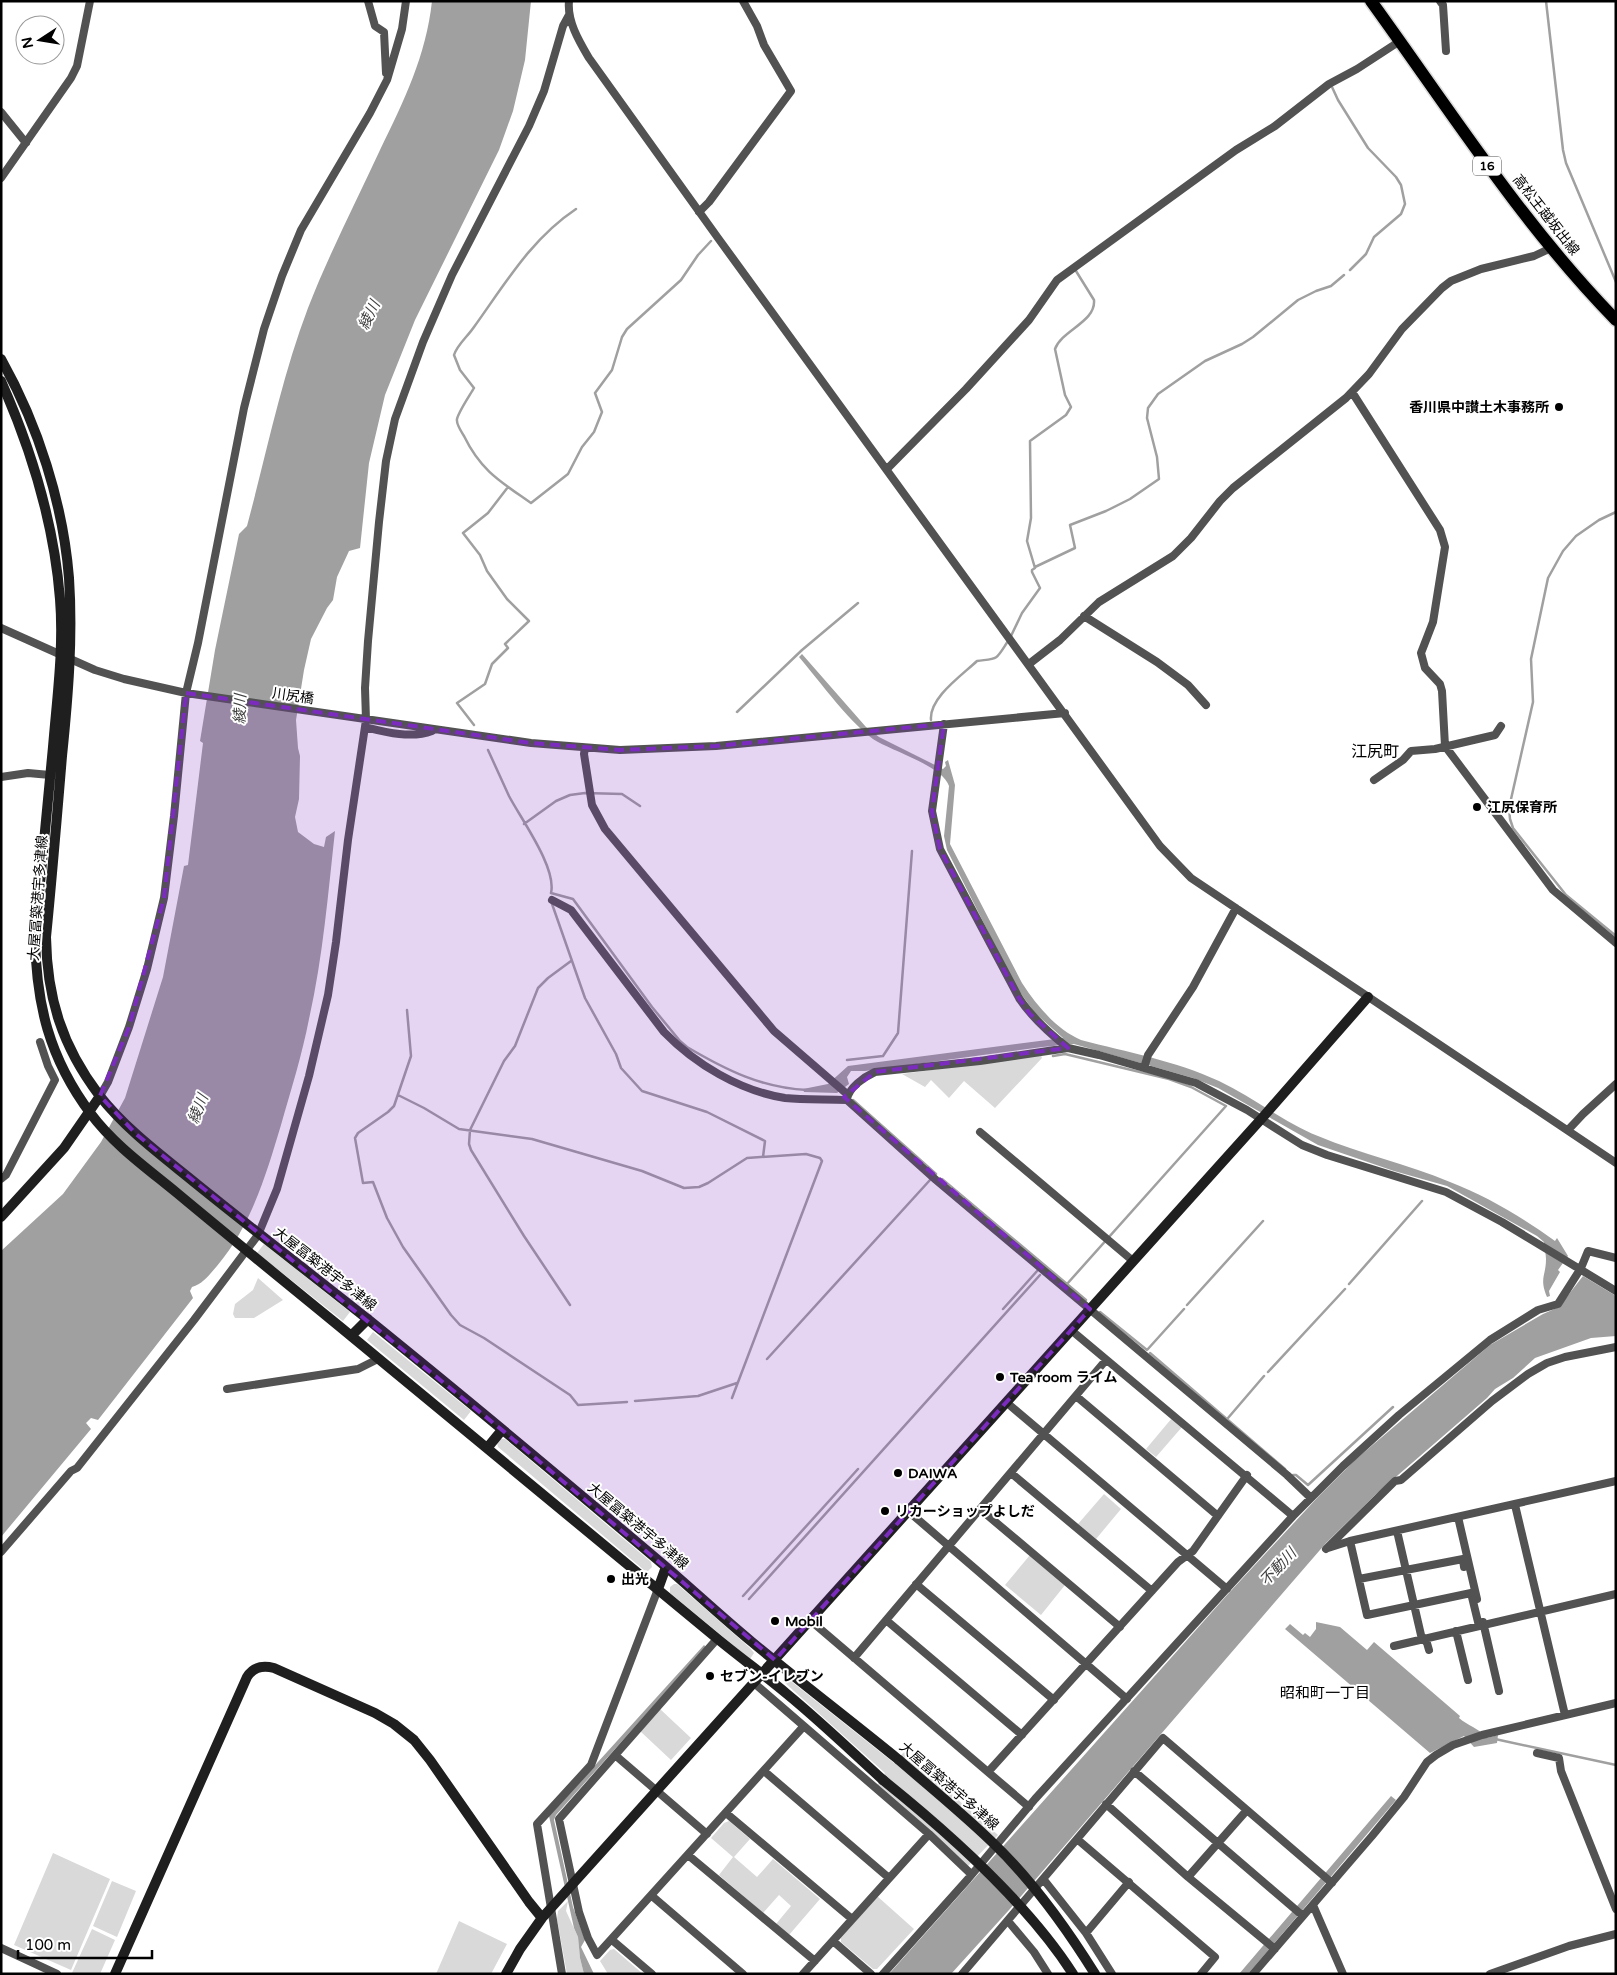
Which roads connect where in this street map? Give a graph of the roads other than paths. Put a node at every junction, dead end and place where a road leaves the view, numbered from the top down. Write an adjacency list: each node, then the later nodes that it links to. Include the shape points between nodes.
1 (90, 1): 13 (street, via 77,66)
2 (368, 1): 11 (street, via 375,26 384,32)
3 (406, 1): 11 (street, via 402,29)
4 (568, 1): 8 (street)
5 (743, 1): 15 (street, via 791,91)
6 (1371, 1): 9 (main road, 高松王越坂出線 / 16)
7 (1440, 1): 10 (street, via 1443,5)
8 (569, 15): 15 (street, via 589,58); 30 (street, via 529,126 452,275 395,420 386,461 372,582)
9 (1400, 42): 16 (main road, 高松王越坂出線 / 16, via 1478,153); 21 (street, via 1329,84 1275,126 1236,150 1057,280 1029,320)
10 (1446, 51)
11 (387, 80): 27 (street, via 301,230 264,329 244,408)
12 (1, 112): 13 (street)
13 (26, 143): 14 (street)
14 (1, 178)
15 (699, 212): 21 (street)
16 (1551, 248): 17 (main road, 高松王越坂出線 / 16); 20 (street, via 1543,254 1481,269 1442,288 1402,329)
17 (1616, 320)
18 (1, 359): 25 (main road, 大屋冨築港宇多津線, via 28,414 54,494 69,576)
19 (1, 380): 24 (main road, 大屋冨築港宇多津線, via 32,456 44,497 60,600)
20 (1352, 392): 22 (street, via 1227,494 1173,556 1099,602); 33 (street, via 1443,538 1433,622 1421,653 1426,668 1442,691)
21 (887, 469): 26 (street)
22 (1084, 616): 26 (street); 28 (street, via 1157,662 1188,685)
23 (1, 628): 24 (street, 川尻橋)
24 (60, 654): 25 (street, 川尻橋); 35 (main road, 大屋冨築港宇多津線)
25 (71, 659): 27 (street, 川尻橋, via 124,679); 47 (main road, 大屋冨築港宇多津線, via 46,937 47,964 51,994 67,1045)
26 (1029, 664): 29 (street)
27 (189, 694): 30 (street, 川尻橋); 47 (street, via 164,898 130,1027)
28 (1206, 705)
29 (1065, 713): 31 (street, 川尻橋); 39 (street, via 1160,846 1191,878)
30 (363, 722): 34 (street, 川尻橋); 55 (street, via 328,995 277,1189)
31 (944, 724): 34 (street, 川尻橋, via 716,746 620,750); 43 (street, via 932,810 940,849 1018,998 1030,1014)
32 (1501, 726): 33 (street, via 1495,735)
33 (1445, 746): 37 (street, via 1411,751); 40 (street, via 1553,890)
34 (585, 748): 46 (street, via 592,805 605,829 774,1031)
35 (50, 775): 36 (street, via 28,773); 48 (main road, 大屋冨築港宇多津線, via 35,936 39,997 48,1032 63,1069)
36 (1, 777)
37 (1374, 780)
38 (552, 900): 46 (street, via 571,910 664,1032 693,1058 719,1074 765,1093 803,1099)
39 (1236, 908): 41 (street); 44 (street, via 1194,987 1148,1055)
40 (1616, 943)
41 (1368, 997): 49 (main road); 50 (street)
42 (40, 1042): 53 (street, via 55,1080)
43 (1067, 1047): 44 (street); 46 (street, via 980,1061 875,1072)
44 (1144, 1066): 49 (street, via 1196,1083)
45 (1616, 1084): 50 (street)
46 (846, 1095): 61 (street, via 936,1180)
47 (100, 1096): 48 (main road); 55 (main road, 大屋冨築港宇多津線, via 136,1134)
48 (90, 1112): 54 (main road, via 64,1148); 56 (main road, 大屋冨築港宇多津線, via 125,1149)
49 (1262, 1118): 58 (main road); 59 (street, via 1302,1145 1446,1192)
50 (1568, 1130): 52 (street)
51 (980, 1132): 58 (street)
52 (1616, 1163)
53 (1, 1179)
54 (1, 1217)
55 (258, 1235): 56 (street); 62 (main road, 大屋冨築港宇多津線)
56 (242, 1248): 64 (main road, 大屋冨築港宇多津線); 87 (street, via 194,1320 77,1468)
57 (1616, 1258): 59 (street, via 1588,1251)
58 (1133, 1261): 61 (main road)
59 (1581, 1268): 60 (street); 77 (street, via 1558,1304 1538,1310 1490,1340 1376,1435)
60 (1616, 1291)
61 (1090, 1309): 63 (main road); 77 (street)
62 (368, 1319): 64 (main road); 71 (main road, 大屋冨築港宇多津線)
63 (1071, 1330): 67 (street); 70 (main road)
64 (351, 1336): 66 (main road, 大屋冨築港宇多津線)
65 (1616, 1347): 85 (street, via 1565,1357 1528,1374 1401,1480 1395,1481 1326,1549)
66 (378, 1358): 68 (street, via 358,1369); 73 (main road, 大屋冨築港宇多津線)
67 (1106, 1360): 69 (street); 75 (street)
68 (227, 1389)
69 (1076, 1396): 72 (street); 81 (street)
70 (1006, 1402): 72 (street); 80 (main road)
71 (502, 1430): 73 (main road); 89 (main road, 大屋冨築港宇多津線)
72 (1044, 1434): 74 (street); 88 (street)
73 (488, 1447): 93 (main road, 大屋冨築港宇多津線)
74 (1010, 1473): 79 (street); 95 (street)
75 (1247, 1476): 81 (street); 82 (street)
76 (1616, 1480): 78 (street)
77 (1311, 1498): 82 (street)
78 (1515, 1505): 83 (street); 99 (street)
79 (980, 1509): 86 (street); 103 (street)
80 (908, 1511): 86 (street); 101 (main road)
81 (1218, 1516): 88 (street, via 1193,1551)
82 (1293, 1516): 94 (street)
83 (1458, 1517): 84 (street); 102 (street)
84 (1397, 1531): 85 (street); 90 (street)
85 (1350, 1541): 91 (street)
86 (949, 1546): 92 (street); 111 (street)
87 (1, 1552)
88 (1186, 1555): 94 (street); 95 (street)
89 (666, 1567): 93 (main road); 110 (main road, 大屋冨築港宇多津線)
90 (1406, 1570): 91 (street); 96 (street, via 1463,1559); 98 (street)
91 (1359, 1579): 98 (street, via 1367,1616)
92 (916, 1584): 100 (street); 117 (street)
93 (658, 1589): 105 (main road, 大屋冨築港宇多津線); 146 (street, via 591,1765 537,1824)
94 (1227, 1589): 116 (street)
95 (1152, 1591): 103 (street)
96 (1471, 1593): 98 (street); 102 (street)
97 (1616, 1594): 99 (street)
98 (1414, 1605): 106 (street)
99 (1540, 1612): 102 (street); 119 (street)
100 (886, 1620): 109 (street); 121 (street)
101 (810, 1621): 109 (street); 110 (main road)
102 (1481, 1626): 104 (street); 115 (street)
103 (1120, 1627): 111 (street)
104 (1456, 1632): 106 (street); 113 (street)
105 (718, 1639): 112 (main road, 大屋冨築港宇多津線); 123 (street)
106 (1424, 1639): 107 (street); 108 (street)
107 (1394, 1646)
108 (1428, 1650)
109 (854, 1658): 126 (street)
110 (774, 1660): 112 (main road); 171 (main road, 大屋冨築港宇多津線, bridge, via 899,1760 992,1841 1068,1933)
111 (1088, 1663): 116 (street); 117 (street)
112 (762, 1674): 114 (main road); 170 (main road, 大屋冨築港宇多津線, bridge, via 883,1780 932,1818 1031,1919)
113 (1468, 1680)
114 (754, 1683): 120 (street); 127 (main road)
115 (1499, 1691)
116 (1127, 1698): 129 (street)
117 (1054, 1700): 121 (street)
118 (1616, 1703): 119 (street)
119 (1565, 1715): 140 (street, via 1466,1740 1436,1755 1427,1762 1404,1797)
120 (803, 1728): 124 (street); 133 (street)
121 (1022, 1735): 126 (street)
122 (1537, 1753): 147 (street, via 1558,1758)
123 (615, 1755): 127 (street); 143 (street, via 559,1819)
124 (764, 1771): 131 (street); 139 (street)
125 (1134, 1771): 128 (street); 130 (street, via 1163,1738); 135 (street)
126 (988, 1772): 129 (street)
127 (657, 1792): 132 (street); 143 (main road)
128 (1106, 1804): 134 (street); 138 (street)
129 (1029, 1807): 137 (street)
130 (1247, 1810): 135 (street); 140 (street)
131 (726, 1813): 132 (street); 150 (street)
132 (707, 1834): 136 (street)
133 (928, 1834): 137 (street); 139 (street)
134 (1077, 1838): 141 (street); 142 (street)
135 (1218, 1843): 138 (street); 148 (street)
136 (688, 1855): 144 (street); 158 (street)
137 (971, 1874): 167 (street)
138 (1188, 1877): 156 (street)
139 (889, 1878): 150 (street)
140 (1328, 1879): 145 (street)
141 (1044, 1880): 151 (street); 152 (street)
142 (1129, 1882): 152 (street); 173 (street, via 1215,1957)
143 (572, 1886): 146 (main road); 154 (street, via 583,1924 598,1955)
144 (652, 1896): 154 (street); 164 (street)
145 (1313, 1905): 148 (street); 175 (street)
146 (551, 1909): 149 (main road); 162 (street)
147 (1616, 1909)
148 (1299, 1912): 156 (street)
149 (542, 1918): 160 (main road, via 414,1740 375,1713 274,1668 262,1666 254,1668 247,1677); 161 (main road)
150 (852, 1920): 155 (street)
151 (1008, 1921): 168 (street); 169 (street)
152 (1086, 1933): 172 (street)
153 (1616, 1934): 176 (street, via 1569,1946)
154 (612, 1940): 163 (street)
155 (833, 1941): 158 (street); 166 (street)
156 (1271, 1946): 174 (street)
157 (1, 1948): 159 (street)
158 (814, 1961): 165 (street)
159 (57, 1974)
160 (115, 1974)
161 (506, 1974)
162 (562, 1974)
163 (652, 1974)
164 (742, 1974)
165 (803, 1974)
166 (871, 1974)
167 (883, 1974)
168 (962, 1974)
169 (1048, 1974)
170 (1073, 1974)
171 (1095, 1974)
172 (1112, 1974)
173 (1201, 1974)
174 (1254, 1974)
175 (1343, 1974)
176 (1490, 1974)

